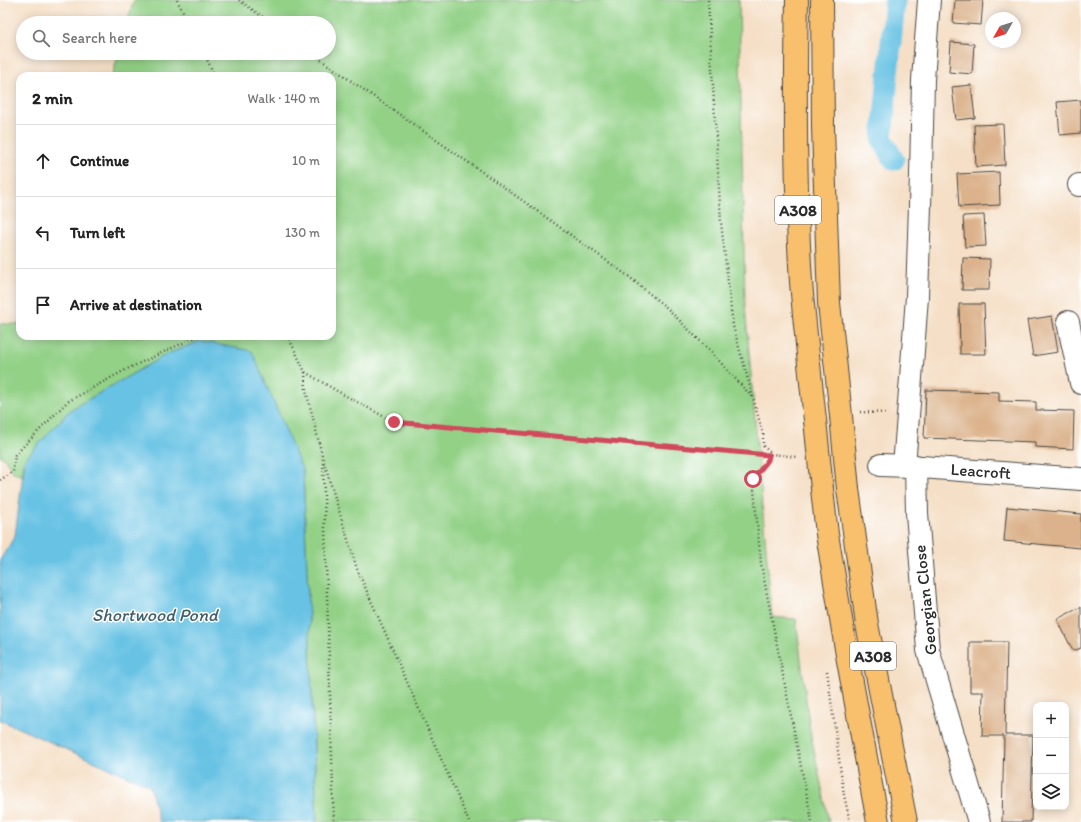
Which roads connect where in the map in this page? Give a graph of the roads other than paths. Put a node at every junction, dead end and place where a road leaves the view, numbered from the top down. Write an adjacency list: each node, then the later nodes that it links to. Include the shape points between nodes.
1 (797, 0): 9 (highway, A308, bridge, via 795,74 801,282 827,534)
2 (822, 0): 10 (highway, A308, bridge, via 822,128 829,303 840,413 867,624)
3 (929, 0): 7 (street, Georgian Close, via 923,80 917,297 908,414)
4 (1068, 322): 5 (street)
5 (1081, 383)
6 (881, 465): 7 (street, Leacroft)
7 (910, 466): 8 (street, Leacroft); 11 (street, Georgian Close, via 917,513 928,650)
8 (1081, 479)
9 (878, 822)
10 (906, 822)
11 (979, 822)

